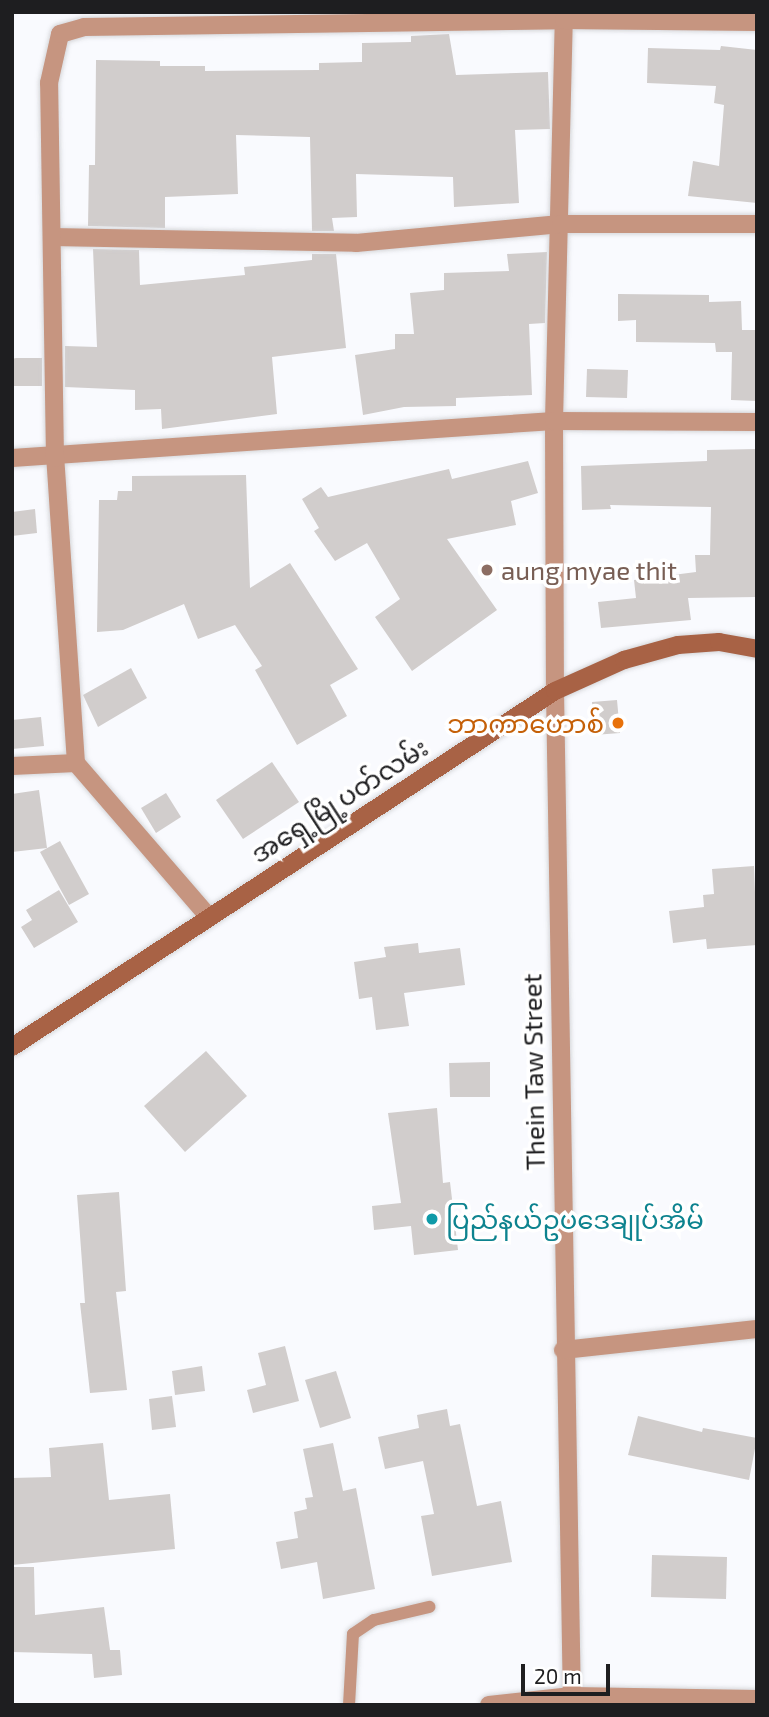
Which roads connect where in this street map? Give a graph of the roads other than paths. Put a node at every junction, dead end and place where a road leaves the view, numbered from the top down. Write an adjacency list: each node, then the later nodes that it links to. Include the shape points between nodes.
1 (564, 16): 2 (street); 3 (street, Thein Taw Street); 5 (street, via 84,27 60,34 49,83)
2 (757, 22)
3 (561, 224): 4 (street); 5 (street, via 356,243); 6 (street, Thein Taw Street)
4 (757, 224)
5 (52, 237): 9 (street)
6 (554, 421): 7 (street); 9 (street); 11 (street, Thein Taw Street)
7 (757, 422)
8 (12, 458): 9 (street)
9 (55, 458): 12 (street)
10 (757, 649): 11 (street, အရှေ့မြို့ပတ်လမ်း, via 719,642 678,645 624,660)
11 (555, 691): 14 (street, အရှေ့မြို့ပတ်လမ်း); 17 (street, Thein Taw Street)
12 (76, 763): 13 (street); 14 (street)
13 (12, 766)
14 (208, 916): 15 (street, အရှေ့မြို့ပတ်လမ်း)
15 (12, 1047)
16 (757, 1329): 17 (street)
17 (563, 1350): 20 (street, Thein Taw Street)
18 (429, 1607): 21 (lane, via 373,1620 353,1634)
19 (757, 1699): 20 (street)
20 (572, 1700): 22 (street)
21 (349, 1705)
22 (489, 1705)

